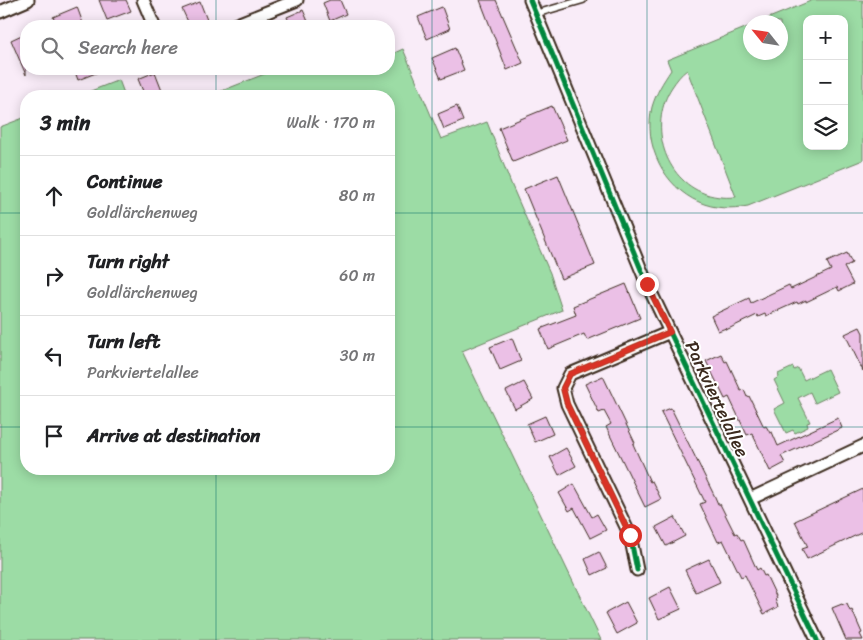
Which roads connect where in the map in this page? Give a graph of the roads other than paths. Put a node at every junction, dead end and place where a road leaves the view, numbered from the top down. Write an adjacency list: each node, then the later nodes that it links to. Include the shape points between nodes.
1 (28, 0): 6 (street)
2 (143, 0): 8 (street)
3 (297, 0): 9 (street)
4 (530, 0): 7 (street, Parkviertelallee)
5 (583, 0): 7 (lane)
6 (0, 12)
7 (536, 14): 10 (street, Parkviertelallee, via 647,284)
8 (151, 20)
9 (247, 20)
10 (670, 332): 12 (street, Parkviertelallee); 13 (street, via 570,374 563,388 567,404 630,535)
11 (863, 446): 12 (street)
12 (750, 499): 14 (street, Parkviertelallee)
13 (637, 570)
14 (817, 640)

